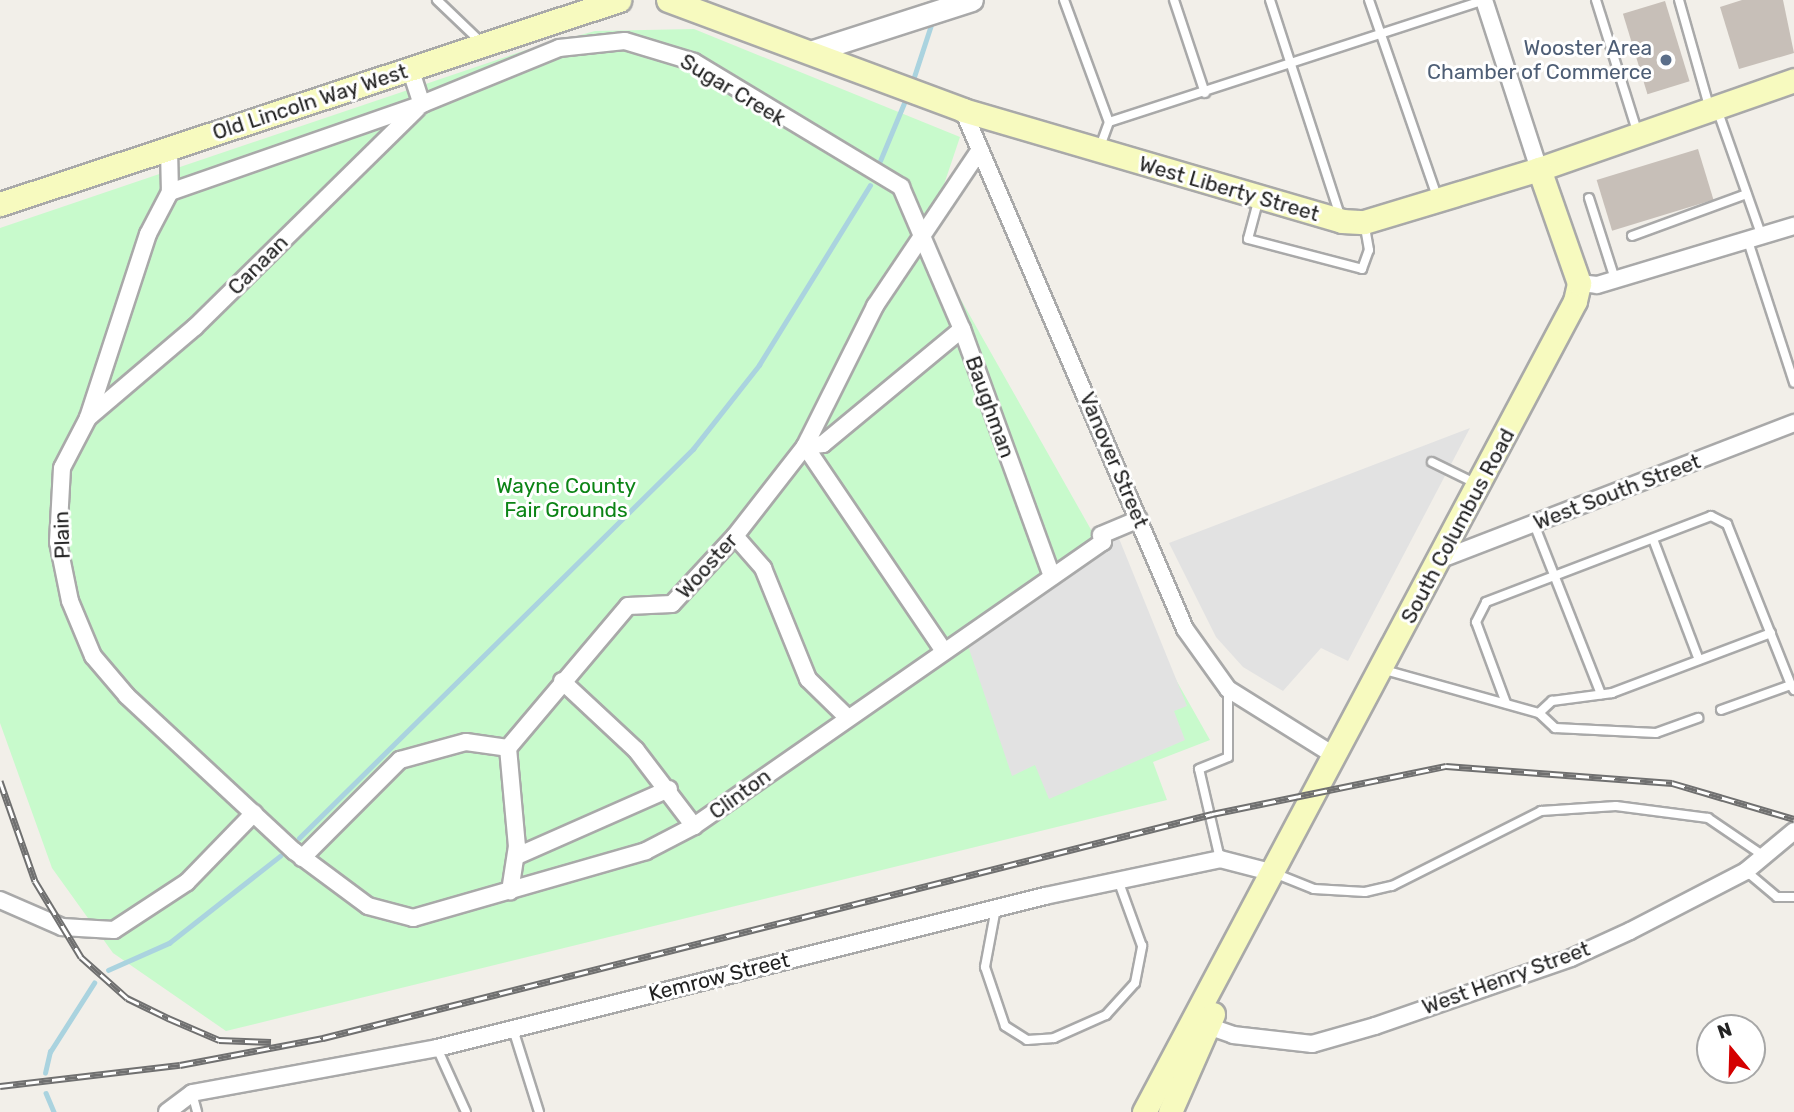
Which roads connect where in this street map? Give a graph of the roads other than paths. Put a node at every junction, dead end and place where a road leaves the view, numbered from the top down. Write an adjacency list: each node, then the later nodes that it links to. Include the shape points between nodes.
1 (437, 0): 14 (lane)
2 (619, 0): 14 (main road, Old Lincoln Way West)
3 (668, 0): 15 (main road, West Liberty Street)
4 (972, 0): 12 (street)
5 (1064, 0): 23 (lane)
6 (1174, 0): 19 (lane)
7 (1270, 0): 16 (lane)
8 (1369, 0): 13 (lane)
9 (1484, 0): 13 (lane); 28 (street)
10 (1596, 0): 24 (lane)
11 (1679, 0): 21 (lane)
12 (927, 7): 15 (street)
13 (1380, 35): 16 (lane); 33 (lane)
14 (484, 45): 17 (main road, Old Lincoln Way West)
15 (810, 52): 22 (main road, West Liberty Street)
16 (1293, 66): 19 (lane); 35 (lane)
17 (410, 68): 20 (street); 25 (main road, Old Lincoln Way West)
18 (1794, 80): 21 (main road)
19 (1205, 93): 23 (lane)
20 (422, 104): 29 (street, Sugar Creek); 39 (street, Sugar Creek, via 559,48 625,41 661,48 694,62 901,187); 44 (street, Canaan, via 195,327)
21 (1713, 108): 24 (main road); 30 (lane)
22 (963, 110): 26 (street, Vanover Street); 27 (main road, West Liberty Street)
23 (1109, 122): 27 (lane)
24 (1638, 133): 28 (main road)
25 (169, 149): 29 (street, Plain); 34 (main road, Old Lincoln Way West)
26 (980, 150): 39 (street, Wooster); 49 (street, Vanover Street)
27 (1099, 151): 31 (main road, West Liberty Street)
28 (1539, 169): 33 (main road); 41 (main road)
29 (170, 192): 44 (street, Plain, via 148,234)
30 (1747, 194): 37 (lane); 38 (lane)
31 (1259, 198): 35 (main road, West Liberty Street); 35 (lane, via 1248,239 1362,269 1369,250)
32 (1589, 198): 40 (lane)
33 (1437, 199): 35 (main road)
34 (0, 204)
35 (1353, 221)
36 (1794, 226): 38 (street)
37 (1632, 236)
38 (1754, 236): 40 (street); 43 (lane)
39 (926, 238): 42 (street, Baughman); 46 (street, Wooster, via 875,306)
40 (1615, 279): 41 (street)
41 (1579, 283): 48 (main road, South Columbus Road, via 1569,318)
42 (962, 329): 46 (street, via 823,444); 54 (street, Baughman)
43 (1794, 383)
44 (88, 418): 72 (street, Plain, via 62,468 58,541 70,601 93,656 127,696)
45 (1794, 423): 50 (street, West South Street)
46 (805, 446): 51 (street, Wooster); 57 (street)
47 (1432, 462): 48 (lane)
48 (1480, 485): 53 (main road, South Columbus Road)
49 (1139, 519): 54 (street, Clinton, via 1101,535 1103,542); 62 (street, Vanover Street, via 1185,629)
50 (1534, 524): 53 (street, West South Street); 55 (lane)
51 (735, 536): 60 (street, Wooster, via 672,604 628,606); 67 (street, via 764,568 808,679)
52 (1653, 539): 55 (lane); 56 (lane, via 1721,516); 58 (lane)
53 (1439, 560): 59 (main road, South Columbus Road)
54 (1052, 576): 57 (street, Clinton)
55 (1555, 576): 63 (lane); 64 (lane, via 1478,611)
56 (1771, 633): 58 (lane); 61 (lane)
57 (944, 651): 67 (street, Clinton)
58 (1699, 660): 63 (lane)
59 (1381, 669): 64 (lane); 70 (main road, South Columbus Road)
60 (562, 681): 69 (street, Wooster); 71 (street)
61 (1793, 687): 65 (lane)
62 (1228, 689): 70 (street, Vanover Street); 78 (lane, via 1228,757 1199,769)
63 (1601, 694): 66 (lane, via 1552,701)
64 (1506, 703): 66 (lane)
65 (1721, 710)
66 (1539, 713): 68 (lane, via 1555,728 1656,733)
67 (846, 717): 73 (street, Clinton)
68 (1698, 718)
69 (508, 748): 75 (street, via 467,742 401,760); 76 (street)
70 (1332, 754): 80 (main road, South Columbus Road)
71 (669, 789): 73 (street); 76 (street)
72 (254, 813): 75 (street, Plain); 84 (street, via 187,882 114,930 62,927)
73 (694, 827): 82 (street, Clinton, via 646,851)
74 (1794, 831): 77 (street, West Henry Street)
75 (298, 855): 82 (street, Clinton, via 368,906 413,918)
76 (517, 856): 82 (street)
77 (1764, 856): 79 (street, West Henry Street); 80 (lane, via 1708,818 1616,806 1541,811 1392,886 1365,892 1314,889)
78 (1220, 859): 80 (street, Kemrow Street); 81 (street, Kemrow Street)
79 (1746, 871): 83 (lane, via 1777,897); 86 (street, West Henry Street, via 1571,958 1312,1044)
80 (1274, 873): 86 (main road, South Columbus Road)
81 (1118, 880): 85 (street, Kemrow Street); 85 (lane, via 1142,946 1135,983 1106,1016 1054,1038 1027,1040 1005,1026 985,967)
82 (510, 891)
83 (1794, 897)
84 (0, 900)
85 (996, 908): 87 (street, Kemrow Street)
86 (1200, 1024): 94 (main road, South Columbus Road); 95 (main road, South Columbus Road)
87 (513, 1029): 88 (street, Kemrow Street); 93 (lane)
88 (437, 1048): 89 (street, Kemrow Street); 92 (lane)
89 (192, 1093): 90 (street, Kemrow Street); 91 (lane)
90 (167, 1112)
91 (197, 1112)
92 (466, 1112)
93 (539, 1112)
94 (1144, 1112)
95 (1170, 1112)

